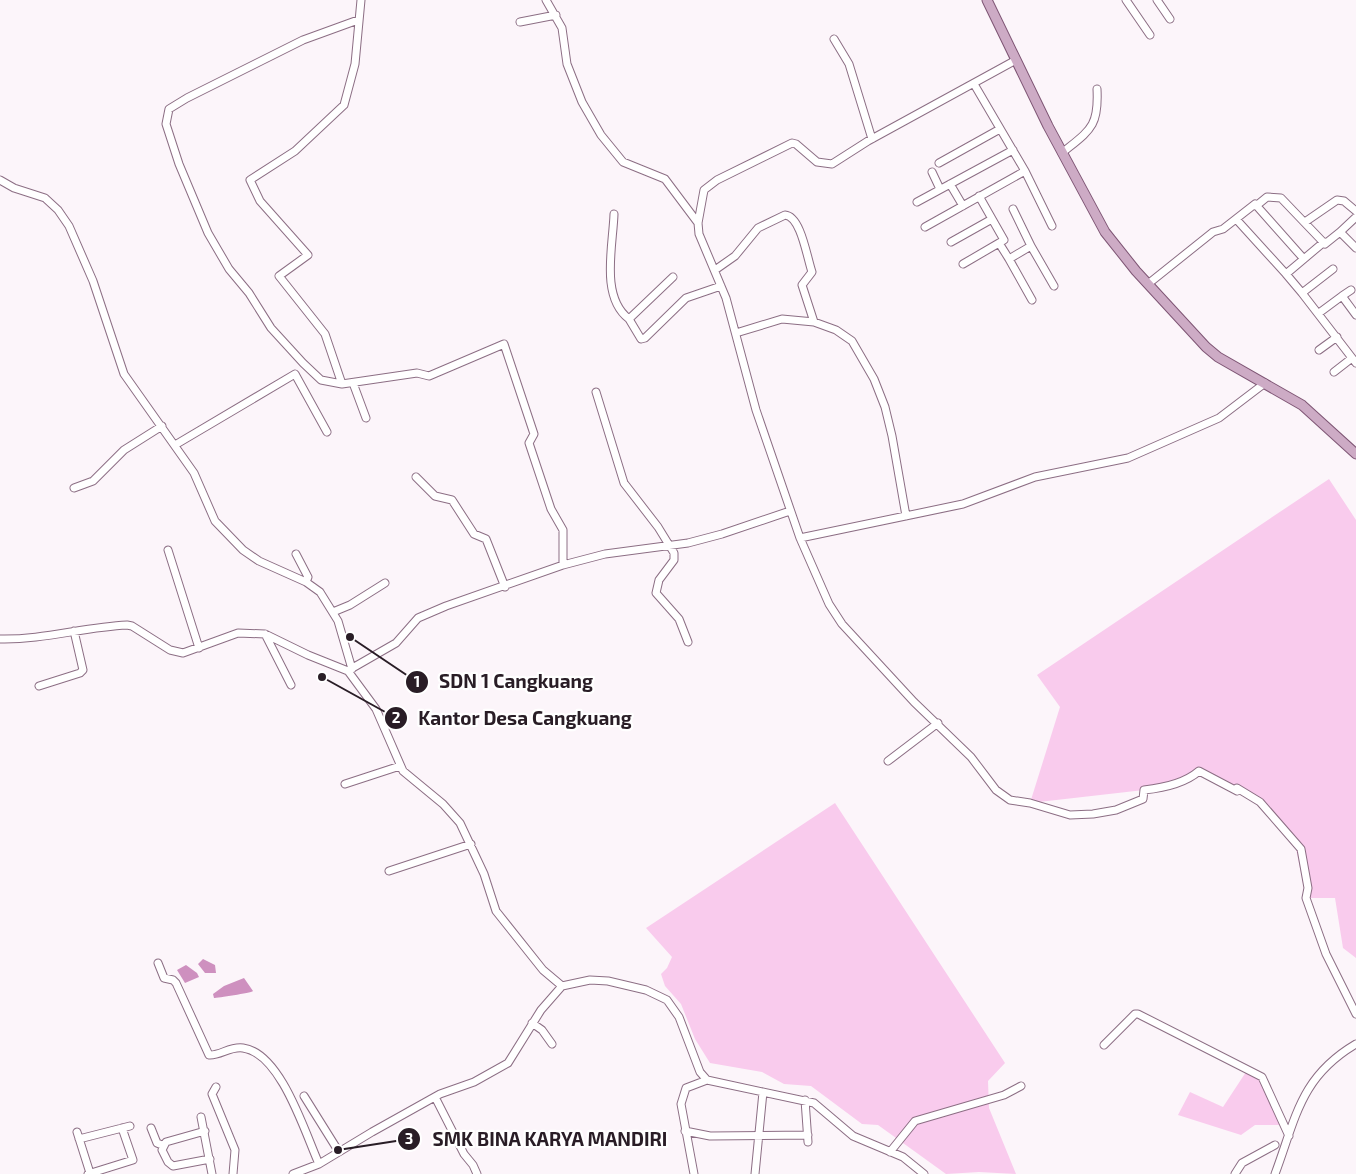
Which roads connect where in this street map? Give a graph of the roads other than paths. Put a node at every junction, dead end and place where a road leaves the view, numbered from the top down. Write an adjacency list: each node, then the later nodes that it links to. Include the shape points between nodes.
1 (361, 0): 7 (street)
2 (546, 0): 6 (street)
3 (987, 0): 12 (main road)
4 (1126, 0): 10 (street)
5 (1157, 0): 8 (street)
6 (556, 15): 9 (street); 36 (street, via 565,40 567,64 582,102 601,135 624,162 666,179)
7 (358, 20): 70 (street, via 355,64 344,105 295,151 250,180 260,201 308,255 279,276 325,334); 70 (street, via 320,32 187,98 169,109 166,124 208,233 229,269 271,328 303,363 321,380)
8 (1170, 20)
9 (520, 22)
10 (1150, 35)
11 (834, 39): 16 (street, via 849,64)
12 (1016, 60): 13 (street); 18 (main road)
13 (974, 84): 15 (street); 16 (street)
14 (1097, 89): 18 (street, via 1097,110 1090,129)
15 (1000, 129): 17 (street); 19 (street)
16 (872, 139): 36 (street, via 842,159 826,165 817,162 796,144 789,144 706,188)
17 (1013, 150): 20 (street); 23 (street)
18 (1062, 152): 52 (main road, via 1104,232)
19 (939, 163)
20 (1025, 171): 25 (street); 38 (street)
21 (932, 172): 24 (street)
22 (0, 180): 73 (street, via 46,198 69,226 124,374)
23 (950, 184): 24 (street); 27 (street)
24 (940, 190): 26 (street)
25 (979, 196): 27 (street); 33 (street)
26 (917, 202)
27 (963, 206): 37 (street)
28 (1256, 206): 34 (street); 35 (street, via 1266,197 1281,198); 45 (street)
29 (1013, 209): 43 (street)
30 (1356, 211): 35 (street, via 1344,201 1337,200)
31 (614, 214): 61 (street, via 612,289 618,310)
32 (1356, 217): 39 (street)
33 (992, 219): 40 (street); 42 (street, via 1004,240)
34 (1236, 219): 50 (street); 52 (street, via 1213,232)
35 (1305, 222): 41 (street)
36 (698, 223): 49 (street, via 699,234)
37 (925, 226)
38 (1052, 226)
39 (1340, 232): 41 (street); 44 (street)
40 (950, 242)
41 (1324, 242): 45 (street)
42 (999, 243): 46 (street); 47 (street)
43 (1031, 246): 46 (street); 54 (street)
44 (1356, 248)
45 (1303, 258): 50 (street)
46 (1009, 259): 58 (street)
47 (963, 264)
48 (1333, 269): 56 (street)
49 (715, 270): 53 (street); 62 (street, via 736,256 758,228 789,215 794,218 800,232 812,272 802,285)
50 (1286, 274): 56 (street)
51 (673, 277): 61 (street)
52 (1148, 284): 68 (main road, via 1206,347)
53 (721, 286): 61 (street, via 686,298 643,339 638,337); 63 (street)
54 (1054, 286)
55 (1351, 290): 57 (street)
56 (1302, 293): 59 (street)
57 (1342, 296): 59 (street); 60 (street)
58 (1032, 300)
59 (1319, 313): 64 (street)
60 (1356, 315)
61 (629, 319)
62 (814, 322): 63 (street, via 782,319); 80 (street, via 836,330 852,341 874,379 892,436)
63 (736, 333): 79 (street, via 756,410)
64 (1337, 337): 65 (street); 66 (street)
65 (1319, 350)
66 (1354, 360): 67 (street)
67 (1334, 372)
68 (1265, 382): 76 (main road, via 1313,414); 80 (street, via 1219,418 1128,458 1035,477 963,504)
69 (353, 383): 70 (street); 72 (street); 85 (street, via 418,373 434,375 504,344 534,434 528,443 551,510 563,530)
70 (342, 384)
71 (596, 392): 82 (street, via 624,483)
72 (366, 418)
73 (162, 426): 75 (street); 78 (street, via 124,450 93,481)
74 (327, 432): 75 (street, via 295,374)
75 (175, 445): 86 (street, via 194,473 215,521 243,550 259,561)
76 (1356, 454)
77 (416, 477): 88 (street, via 435,496 452,500 474,534 486,539)
78 (74, 488)
79 (790, 511): 81 (street); 82 (street, via 722,534 688,543)
80 (906, 516): 81 (street)
81 (800, 538): 98 (street, via 829,604 842,624)
82 (669, 544): 85 (street, via 605,554); 93 (street, via 674,560 659,580 656,593 679,618)
83 (168, 550): 94 (street)
84 (296, 554): 86 (street, via 308,577)
85 (564, 565): 88 (street)
86 (306, 582): 89 (street, via 320,592)
87 (385, 583): 89 (street)
88 (505, 587): 95 (street, via 418,618 396,643)
89 (333, 612): 95 (street)
90 (74, 631): 92 (street); 94 (street, via 94,626 130,626 176,652 183,654); 97 (street, via 83,670)
91 (265, 634): 94 (street, via 238,632); 95 (street, via 308,655); 96 (street)
92 (0, 639)
93 (688, 642)
94 (199, 648)
95 (350, 670): 100 (street, via 376,710)
96 (291, 685)
97 (40, 686)
98 (938, 723): 99 (street); 106 (street, via 971,757 996,790 1010,800 1070,815 1116,810 1143,799 1144,790 1192,778 1199,771 1260,802 1301,849 1308,888 1306,898 1330,963)
99 (888, 761)
100 (400, 766): 101 (street); 102 (street, via 443,804)
101 (345, 784)
102 (471, 844): 103 (street); 105 (street, via 496,911 543,970)
103 (388, 871)
104 (158, 963): 129 (street, via 164,978 176,983 209,1055 233,1048 250,1049 275,1072)
105 (562, 986): 107 (street); 111 (street, via 590,980 608,981 646,990 667,1000 678,1017 700,1072)
106 (1356, 1014)
107 (532, 1023): 108 (street); 116 (street, via 508,1063 474,1082)
108 (552, 1044)
109 (1356, 1044): 123 (street, via 1339,1054 1316,1076 1302,1099)
110 (1104, 1045): 123 (street, via 1138,1014 1262,1077)
111 (707, 1080): 114 (street); 121 (street, via 684,1090)
112 (1021, 1086): 127 (street, via 998,1097 915,1121)
113 (216, 1087): 132 (street, via 212,1094 235,1150)
114 (763, 1092): 117 (street); 122 (street)
115 (304, 1096): 126 (street)
116 (435, 1097): 126 (street); 134 (street)
117 (805, 1100): 122 (street, via 808,1138); 127 (street, via 825,1111 853,1136)
118 (201, 1117): 120 (street)
119 (151, 1128): 124 (street, via 157,1143)
120 (205, 1131): 124 (street); 128 (street)
121 (685, 1131): 122 (street, via 710,1136); 135 (street)
122 (760, 1135): 136 (street)
123 (1289, 1136): 139 (street)
124 (162, 1145): 128 (street, via 172,1166)
125 (1275, 1145): 138 (street, via 1242,1163)
126 (339, 1152): 129 (street)
127 (890, 1152): 137 (street, via 909,1161)
128 (210, 1159): 131 (street)
129 (319, 1164): 133 (street)
130 (89, 1174): 130 (street, via 78,1135 126,1127 133,1160)
131 (212, 1174)
132 (233, 1174)
133 (293, 1174)
134 (477, 1174)
135 (694, 1174)
136 (755, 1174)
137 (924, 1174)
138 (1235, 1174)
139 (1275, 1174)

